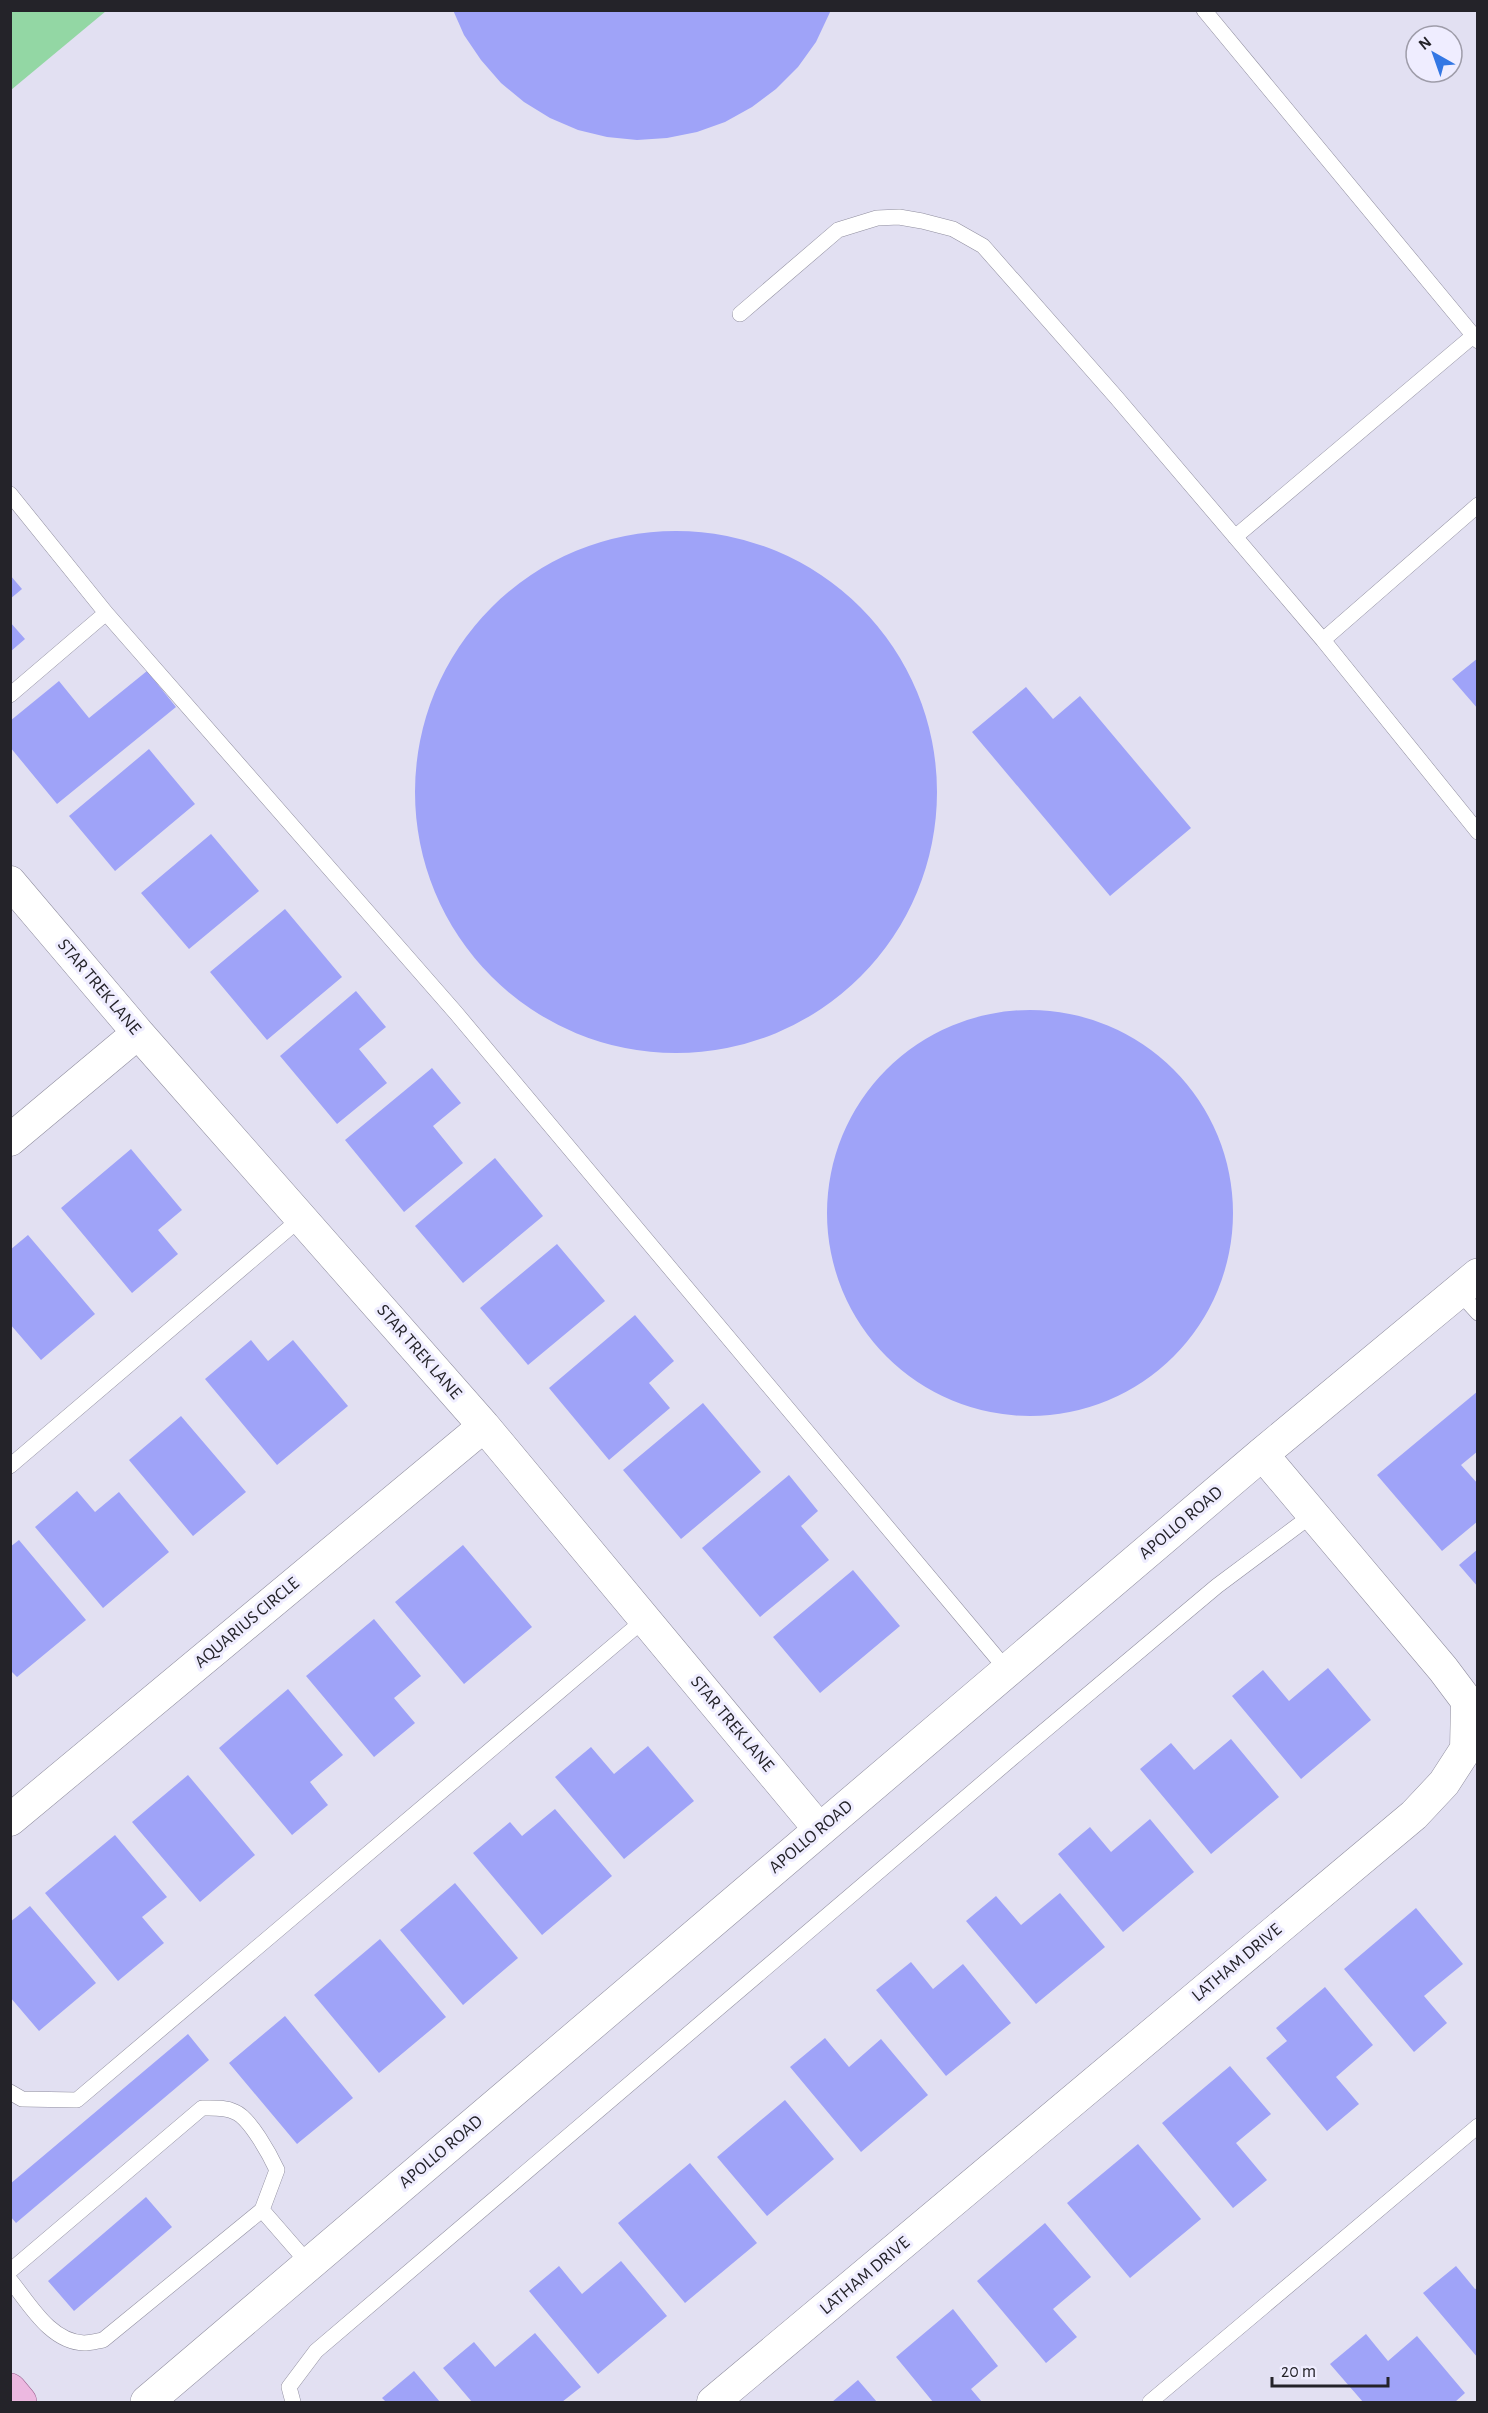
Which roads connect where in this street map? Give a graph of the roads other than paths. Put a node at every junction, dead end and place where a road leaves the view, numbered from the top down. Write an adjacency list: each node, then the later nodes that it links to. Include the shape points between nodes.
1 (1204, 10): 3 (lane)
2 (740, 314): 6 (lane, via 838,230 877,218 921,220 952,229 984,246)
3 (1475, 339): 6 (lane)
4 (10, 494): 7 (lane)
5 (1478, 505): 8 (lane)
6 (1235, 537): 8 (lane)
7 (106, 613): 9 (lane); 21 (lane, via 456,1013)
8 (1323, 640): 10 (lane)
9 (10, 695)
10 (1478, 832)
11 (10, 882): 12 (street, STAR TREK LANE)
12 (138, 1033): 13 (street); 14 (street, STAR TREK LANE)
13 (10, 1140)
14 (301, 1218): 16 (street, STAR TREK LANE); 18 (lane)
15 (1471, 1293): 17 (street, APOLLO ROAD)
16 (484, 1426): 20 (street, STAR TREK LANE); 22 (street, AQUARIUS CIRCLE)
17 (1262, 1454): 19 (street, LATHAM DRIVE); 21 (street, APOLLO ROAD)
18 (10, 1466)
19 (1312, 1515): 33 (lane, via 1217,1586 1108,1677 316,2351 289,2387); 34 (street, LATHAM DRIVE, via 1467,1701 1466,1749 1444,1783 1414,1815)
20 (645, 1619): 23 (street, STAR TREK LANE); 24 (lane, via 77,2100 22,2099)
21 (1007, 1670): 23 (street, APOLLO ROAD)
22 (10, 1820)
23 (820, 1830): 27 (street, APOLLO ROAD)
24 (10, 2092)
25 (1478, 2126): 35 (lane)
26 (262, 2210): 27 (lane); 28 (lane, via 277,2170 266,2146 238,2112 202,2108); 29 (lane, via 103,2340 83,2343 48,2328)
27 (309, 2264): 32 (street, APOLLO ROAD)
28 (10, 2271)
29 (10, 2280)
30 (10, 2390): 31 (main road)
31 (20, 2403)
32 (147, 2403)
33 (293, 2403)
34 (713, 2403)
35 (1150, 2403)

